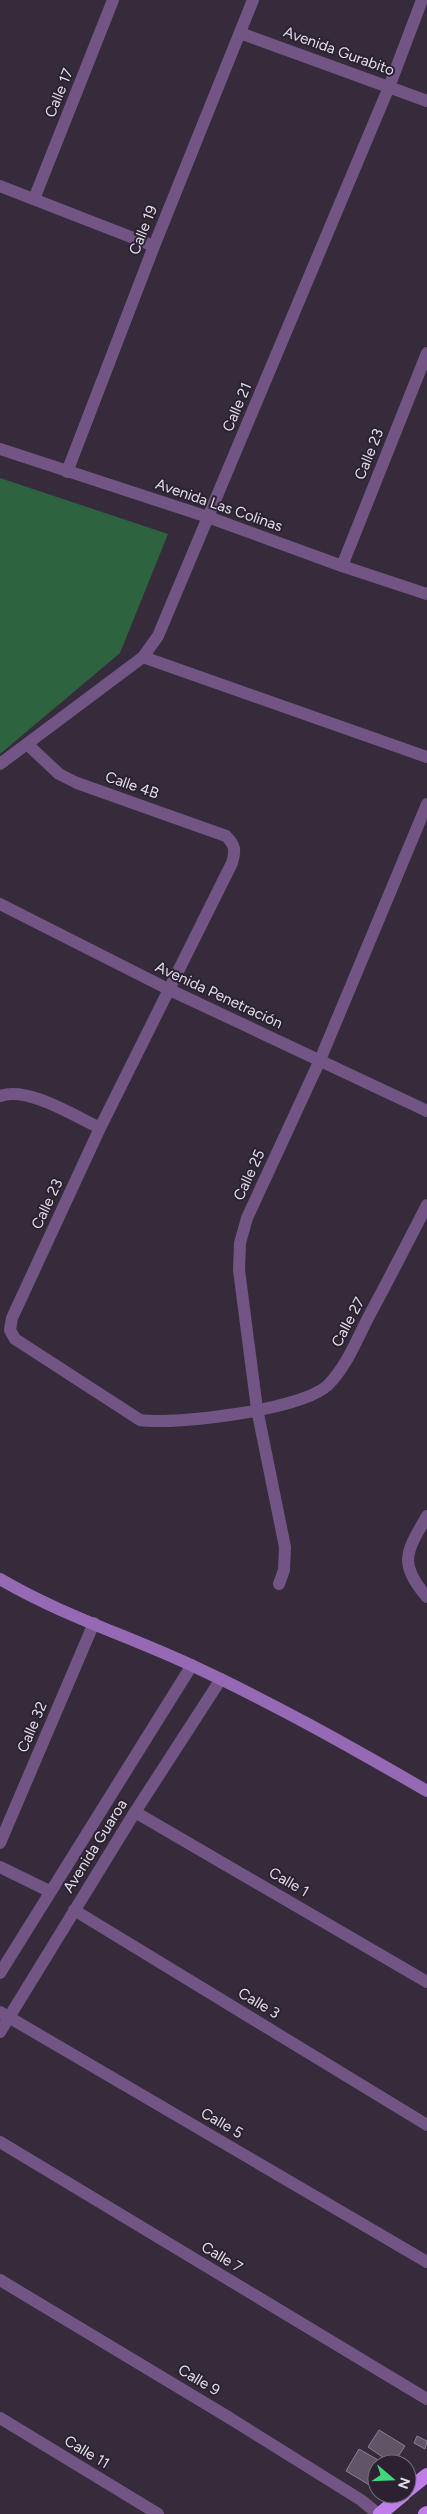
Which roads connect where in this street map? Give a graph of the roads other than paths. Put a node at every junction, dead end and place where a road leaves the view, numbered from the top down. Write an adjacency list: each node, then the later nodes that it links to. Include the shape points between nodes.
1 (113, 0): 8 (street, Calle 17)
2 (253, 0): 4 (street, Calle 19)
3 (422, 0): 5 (street, Calle 21)
4 (240, 32): 5 (street, Avenida Gurabito); 9 (street, Calle 19)
5 (389, 87): 6 (street, Avenida Gurabito); 13 (street, Calle 21)
6 (427, 101)
7 (0, 186): 8 (street)
8 (34, 199): 9 (street)
9 (154, 246): 12 (street, Calle 19)
10 (427, 353): 14 (street, Calle 23)
11 (0, 449): 12 (street, Avenida Las Colinas)
12 (67, 472): 13 (street, Avenida Las Colinas)
13 (208, 517): 14 (street, Avenida Las Colinas); 16 (street, Calle 21, via 161,629)
14 (342, 566): 15 (street, Avenida Las Colinas)
15 (427, 594)
16 (143, 657): 17 (street, Calle 21); 18 (street)
17 (28, 744): 19 (street, Calle 21); 21 (street, Calle 4B, via 59,774 76,783 226,836)
18 (427, 757)
19 (0, 764)
20 (427, 804): 24 (street, Calle 25)
21 (233, 844): 23 (street, Calle 23, via 236,852 232,863)
22 (0, 904): 23 (street, Avenida Penetración)
23 (170, 990): 24 (street, Avenida Penetración); 27 (street, Calle 23)
24 (320, 1060): 26 (street, Avenida Penetración); 29 (street, Calle 25, via 247,1218 240,1243 240,1270)
25 (0, 1096): 27 (street, via 30,1096)
26 (427, 1111)
27 (100, 1128): 29 (street, Calle 23, via 12,1318 10,1330 15,1340 140,1420 158,1423 205,1420)
28 (427, 1205): 29 (street, Calle 27, via 349,1356 327,1386 310,1396)
29 (257, 1409): 32 (street, Calle 25, via 285,1547 284,1570)
30 (427, 1516): 33 (street, via 411,1543 408,1568 413,1581)
31 (0, 1579): 34 (main road, via 42,1603)
32 (279, 1584)
33 (427, 1596)
34 (94, 1623): 35 (main road); 39 (street, Calle 32)
35 (192, 1665): 36 (main road); 41 (street, Avenida Guaroa)
36 (221, 1679): 37 (main road); 38 (street, Avenida Guaroa)
37 (427, 1791)
38 (135, 1812): 42 (street, Avenida Guaroa); 44 (street, Calle 1)
39 (0, 1843)
40 (0, 1867): 41 (street)
41 (49, 1891): 43 (street, Avenida Guaroa)
42 (74, 1910): 45 (street, Avenida Guaroa); 47 (street, Calle 3)
43 (0, 1973)
44 (427, 1982)
45 (4, 2015): 46 (street, Avenida Guaroa); 49 (street, Calle 5)
46 (0, 2032)
47 (427, 2125)
48 (0, 2142): 51 (street, Calle 7)
49 (427, 2262)
50 (0, 2280): 57 (street, Calle 9, via 228,2417)
51 (427, 2399)
52 (0, 2418): 56 (street, Calle 11)
53 (427, 2475): 54 (highway)
54 (417, 2483)
55 (392, 2504): 57 (highway)
56 (158, 2514)
57 (379, 2514)

